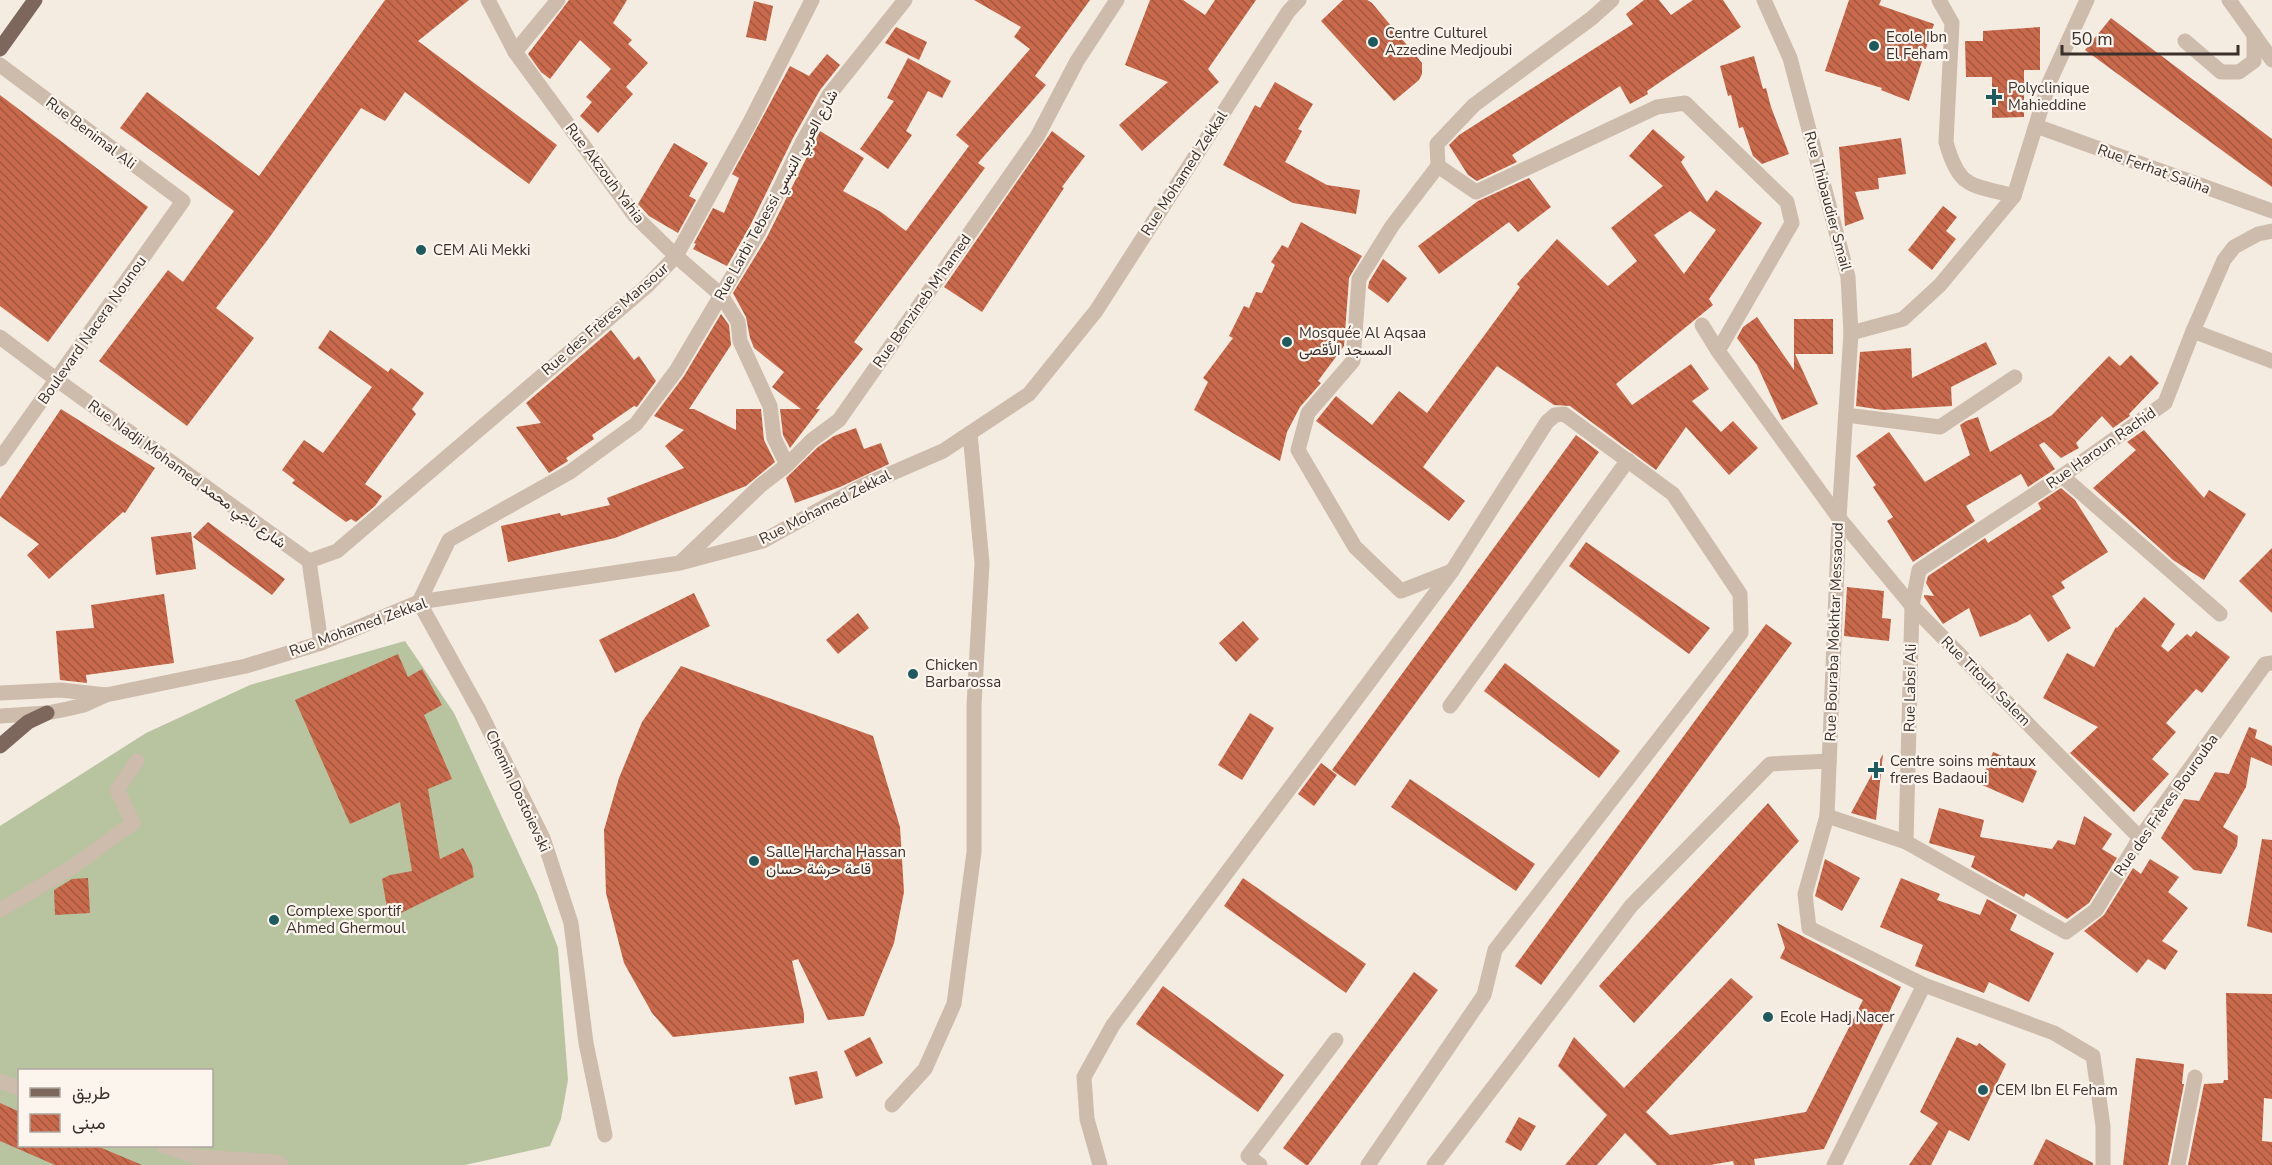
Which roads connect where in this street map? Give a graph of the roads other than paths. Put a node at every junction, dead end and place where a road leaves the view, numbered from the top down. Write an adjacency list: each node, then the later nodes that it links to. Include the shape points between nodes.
1 (35, 0): 16 (main road)
2 (488, 0): 17 (street, Rue Akzouh Yahia)
3 (558, 0): 17 (street)
4 (794, 0): 13 (street)
5 (905, 0): 27 (street, Rue Larbi Tebessi شارع العربي التبسي, via 829,95 758,233)
6 (1117, 0): 40 (street, Rue Benzineb M'hamed, via 1077,61 1037,137 839,420)
7 (1299, 0): 37 (street, Rue Mohamed Zekkal, via 1096,312 1029,394)
8 (1612, 0): 21 (street, via 1474,105 1437,144)
9 (1764, 0): 30 (street, Rue Thibaudier Smail, via 1790,58 1809,127 1848,277)
10 (1939, 0): 22 (street, via 1952,23 1946,142 1951,159 1957,173 1968,183)
11 (2087, 0): 20 (street, via 2049,83)
12 (2229, 0): 14 (street)
13 (810, 5): 26 (street, Rue des Frères Mansour)
14 (2254, 34): 15 (street, via 2254,61 2238,72 2221,72); 18 (street)
15 (2185, 41)
16 (0, 49)
17 (515, 52): 26 (street, Rue Akzouh Yahia, via 635,216)
18 (2272, 60)
19 (0, 65): 23 (street, Rue Benimal Ali)
20 (2036, 126): 22 (street); 24 (street, Rue Ferhat Saliha)
21 (1438, 166): 32 (street, via 1476,192 1657,107 1685,103 1787,202 1792,223); 45 (street, via 1392,226 1359,279 1353,361 1308,412 1298,450 1355,547 1401,591)
22 (2014, 196): 30 (street, via 1940,285 1903,319)
23 (183, 201): 35 (street, Boulevard Nacera Nounou)
24 (2272, 211)
25 (2272, 231): 29 (street, Rue Haroun Rachid, via 2234,247 2224,260)
26 (676, 256): 27 (street, Rue Akzouh Yahia); 43 (street, Rue des Frères Mansour, via 647,286 337,551)
27 (721, 295): 40 (street, Rue Akzouh Yahia, via 738,322 740,341 770,406 774,438); 46 (street, Rue Larbi Tebessi شارع العربي التبسي, via 676,371 636,424 570,472 449,540)
28 (1702, 325): 32 (street, Rue Bouraba Mokhtar Messaoud)
29 (2193, 331): 33 (street); 41 (street, Rue Haroun Rachid, via 2165,403)
30 (1851, 333): 36 (street, Rue Thibaudier Smail)
31 (0, 337): 35 (street, Rue Nadji Mohamed شارع ناجي محمد)
32 (1718, 351): 42 (street, Rue Bouraba Mokhtar Messaoud)
33 (2272, 361)
34 (2015, 377): 36 (street, via 1940,427)
35 (57, 380): 38 (street, Boulevard Nacera Nounou); 43 (street, Rue Nadji Mohamed شارع ناجي محمد)
36 (1846, 415): 42 (street, Rue Thibaudier Smail)
37 (970, 433): 44 (street, Rue Mohamed Zekkal, via 943,451 860,487 763,541); 68 (street, via 982,563 974,705 974,852 954,1004 925,1069)
38 (0, 459)
39 (1628, 460): 45 (street, via 1563,414 1555,415); 53 (street); 74 (street, via 1673,494 1740,594 1741,633 1495,950 1484,995)
40 (787, 465): 44 (street, Rue Benzineb M'hamed)
41 (2062, 476): 47 (street, Rue Haroun Rachid, via 1919,570); 48 (street)
42 (1839, 518): 47 (street, Rue Titouh Salem); 58 (street, Rue Bouraba Mokhtar Messaoud)
43 (309, 561): 49 (street)
44 (680, 563): 46 (street, Rue Mohamed Zekkal)
45 (1452, 571): 72 (street, via 1113,1025 1084,1077 1087,1119)
46 (419, 602): 49 (street, Rue Mohamed Zekkal); 69 (street, Chemin Dostoievski, via 543,838 571,923 586,1043)
47 (1912, 606): 60 (street, Rue Titouh Salem); 61 (street, Rue Labsi Ali)
48 (2220, 614)
49 (321, 643): 52 (street, Rue Mohamed Zekkal, via 246,666)
50 (2272, 663): 60 (street, Rue des Frères Bourouba, via 2265,664)
51 (0, 693): 52 (street, Rue Mohamed Zekkal, via 61,690)
52 (106, 695): 54 (street, Rue Mohamed Zekkal, via 84,705)
53 (1450, 706)
54 (47, 713): 55 (street, Rue Mohamed Zekkal); 56 (main road, via 28,722)
55 (0, 716)
56 (0, 746)
57 (137, 761): 62 (street, via 117,790 134,823 71,868)
58 (1829, 761): 59 (street, Rue Bouraba Mokhtar Messaoud); 75 (street, via 1770,764 1631,906)
59 (1827, 816): 61 (street, Rue des Frères Bourouba); 63 (street, Rue Bouraba Mokhtar Messaoud, via 1805,894 1809,928)
60 (2140, 838): 61 (street, Rue des Frères Bourouba, via 2096,910 2066,932)
61 (1906, 842)
62 (0, 910)
63 (1924, 985): 76 (street); 77 (street, via 2054,1033 2093,1056 2103,1126)
64 (1336, 1041): 73 (street, via 1248,1156)
65 (2195, 1077): 78 (street)
66 (0, 1081): 67 (street)
67 (18, 1088)
68 (892, 1105)
69 (605, 1135)
70 (167, 1147): 71 (street, via 197,1157)
71 (281, 1165)
72 (1100, 1165)
73 (1260, 1165)
74 (1368, 1165)
75 (1434, 1165)
76 (1834, 1165)
77 (2103, 1165)
78 (2178, 1165)

